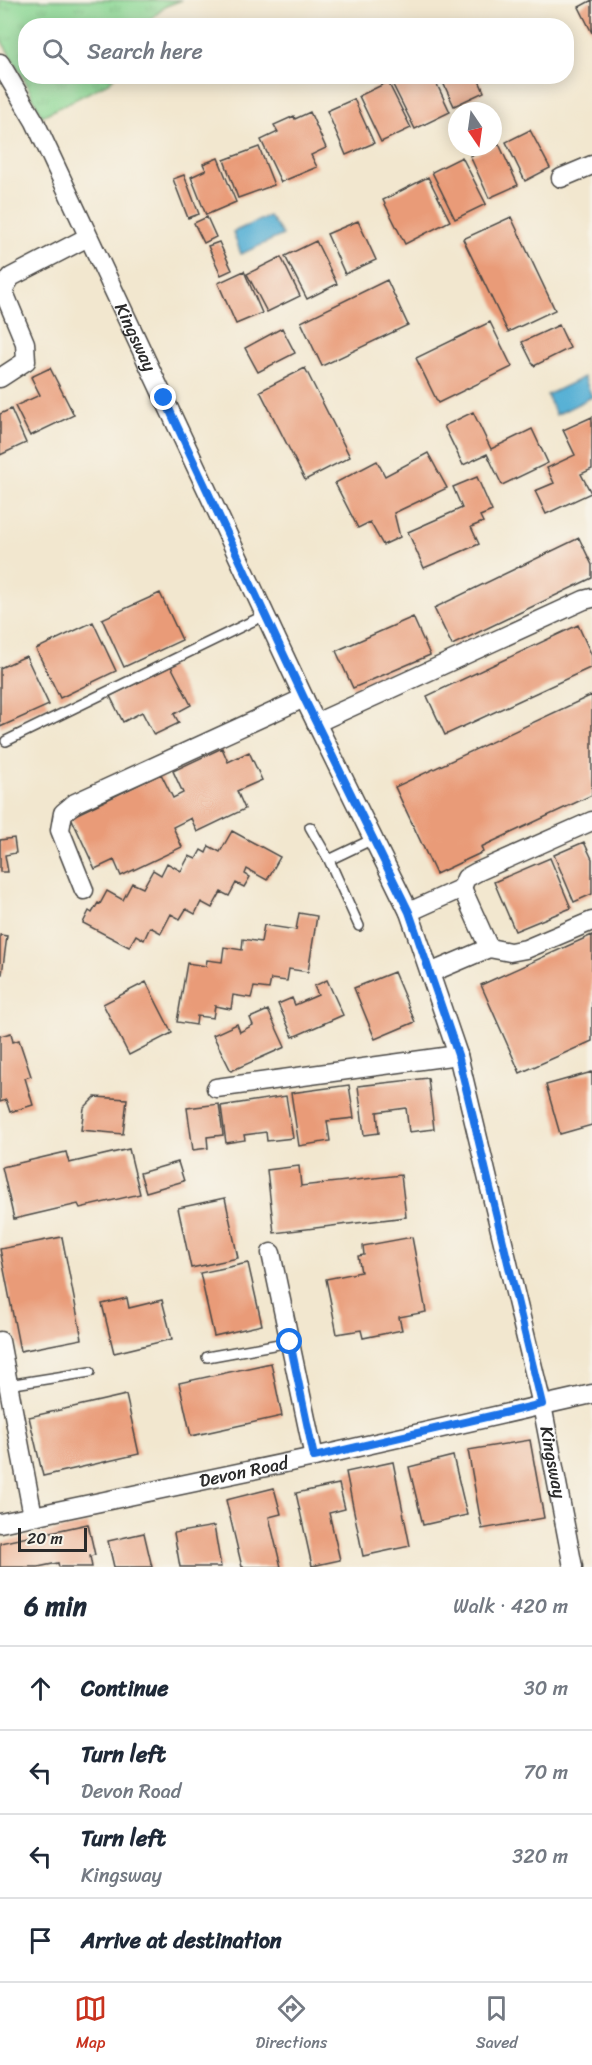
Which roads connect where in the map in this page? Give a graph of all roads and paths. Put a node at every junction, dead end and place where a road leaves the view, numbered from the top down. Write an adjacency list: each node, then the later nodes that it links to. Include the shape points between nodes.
1 (0, 63): 4 (street, Kingsway, via 35,122)
2 (592, 165): 3 (street)
3 (561, 178)
4 (88, 237): 5 (street, via 11,277 3,290 25,343 26,361); 7 (street, Kingsway)
5 (0, 378)
6 (592, 598): 9 (street)
7 (265, 615): 8 (street, Kingsway); 10 (lane)
8 (304, 698): 9 (street, Kingsway); 16 (street, via 75,802 63,813 60,830)
9 (316, 723): 13 (street, Kingsway)
10 (6, 741)
11 (592, 820): 15 (street, via 477,872 466,878)
12 (310, 827): 14 (lane)
13 (374, 839): 14 (lane); 17 (street, Kingsway)
14 (329, 860): 19 (lane)
15 (462, 888): 17 (street); 20 (street)
16 (84, 890)
17 (409, 912): 21 (street, Kingsway)
18 (592, 921): 20 (street, via 526,949 510,952)
19 (359, 926)
20 (489, 948): 21 (street)
21 (430, 973): 22 (street, Kingsway)
22 (458, 1055): 23 (street); 31 (street, Kingsway)
23 (216, 1088)
24 (271, 1253): 26 (street)
25 (0, 1341): 29 (street)
26 (290, 1342): 27 (lane); 32 (street)
27 (207, 1357)
28 (90, 1372): 29 (lane)
29 (8, 1385): 33 (street)
30 (592, 1394): 31 (street, Devon Road)
31 (542, 1404): 32 (street, Devon Road); 35 (street, Kingsway)
32 (314, 1457): 33 (street, Devon Road)
33 (33, 1516): 34 (street, Devon Road)
34 (0, 1522)
35 (573, 1567)

